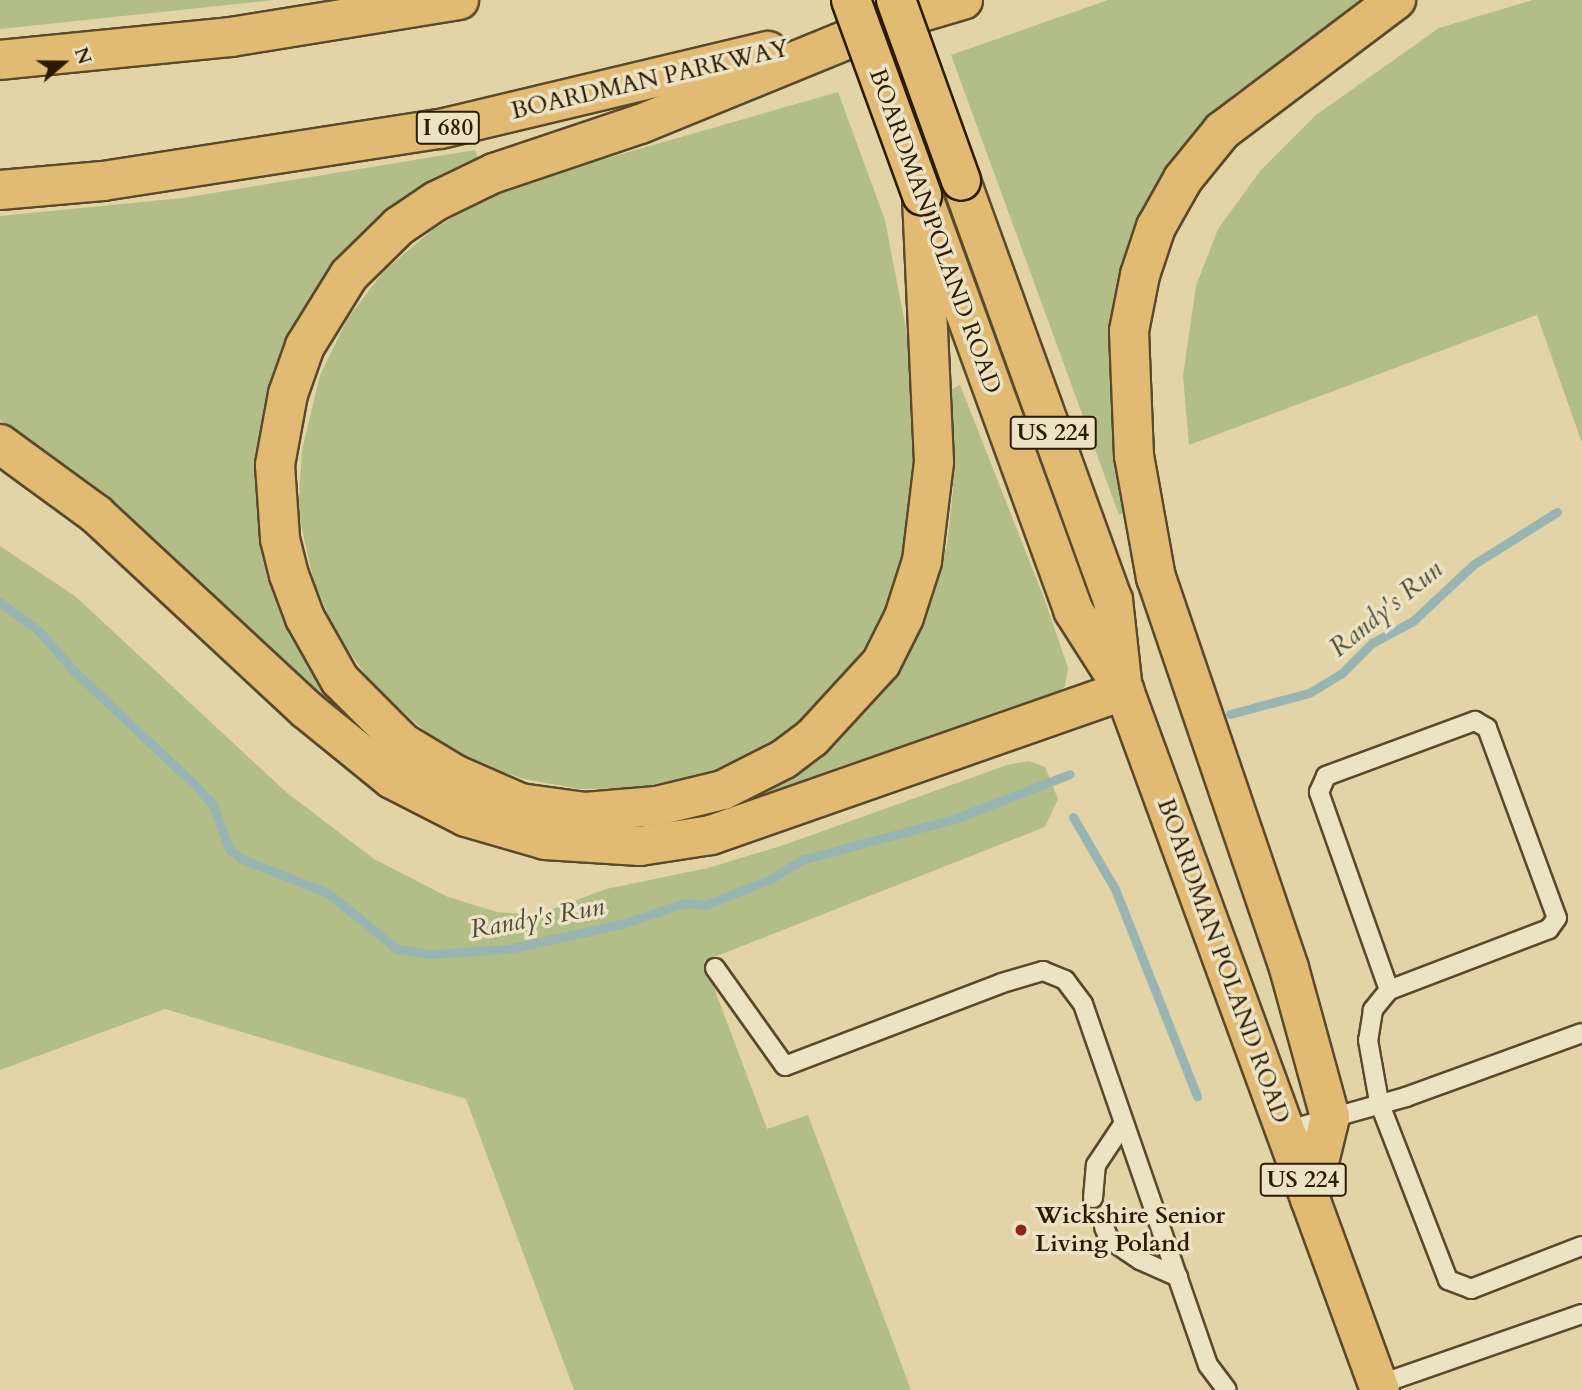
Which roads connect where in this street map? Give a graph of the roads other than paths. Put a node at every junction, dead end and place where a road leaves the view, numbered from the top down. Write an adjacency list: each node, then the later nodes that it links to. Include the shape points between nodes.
1 (459, 0): 6 (main road, via 231,37)
2 (851, 0): 8 (main road, BOARDMAN POLAND ROAD / US 224, bridge)
3 (963, 0): 5 (main road, BOARDMAN PARKWAY / I 680)
4 (1396, 0): 15 (main road, via 1268,93 1214,140 1183,179 1156,227 1129,331 1134,456 1156,578 1289,968)
5 (892, 11): 7 (main road, BOARDMAN PARKWAY / I 680, via 440,130 130,177); 8 (main road, via 640,124 494,173 436,201 400,226 349,275 305,346 288,394 275,465 280,539 289,575 305,618 340,680 403,743 456,775 520,803 585,812 657,806 723,790 784,759 812,738 881,663 904,617 922,561 934,462); 10 (main road, BOARDMAN POLAND ROAD / US 224, bridge, via 961,181 1113,600)
6 (0, 60)
7 (0, 190)
8 (922, 195): 10 (main road, BOARDMAN POLAND ROAD / US 224, via 1073,610)
9 (0, 444): 10 (main road, via 96,514 307,710 392,779 466,817 545,840 640,846 711,835)
10 (1124, 690): 17 (main road, BOARDMAN POLAND ROAD / US 224)
11 (715, 968): 16 (lane, via 785,1066 1043,971 1065,980 1083,1004)
12 (1389, 990): 12 (lane, via 1549,929 1558,918 1487,728 1475,721 1326,776 1319,792); 14 (lane, via 1373,1010 1368,1040)
13 (1582, 1034): 14 (lane, via 1406,1097)
14 (1379, 1102): 15 (lane); 21 (lane, via 1448,1280 1471,1289)
15 (1330, 1117): 17 (lane); 19 (main road)
16 (1124, 1123): 18 (lane, via 1096,1165); 22 (lane)
17 (1285, 1131): 19 (main road, BOARDMAN POLAND ROAD / US 224)
18 (1093, 1198)
19 (1310, 1199): 24 (main road, BOARDMAN POLAND ROAD / US 224)
20 (1104, 1227): 22 (lane, via 1109,1239)
21 (1582, 1246)
22 (1178, 1277): 25 (lane, via 1208,1365)
23 (1580, 1319): 24 (lane)
24 (1373, 1388)
25 (1227, 1390)

